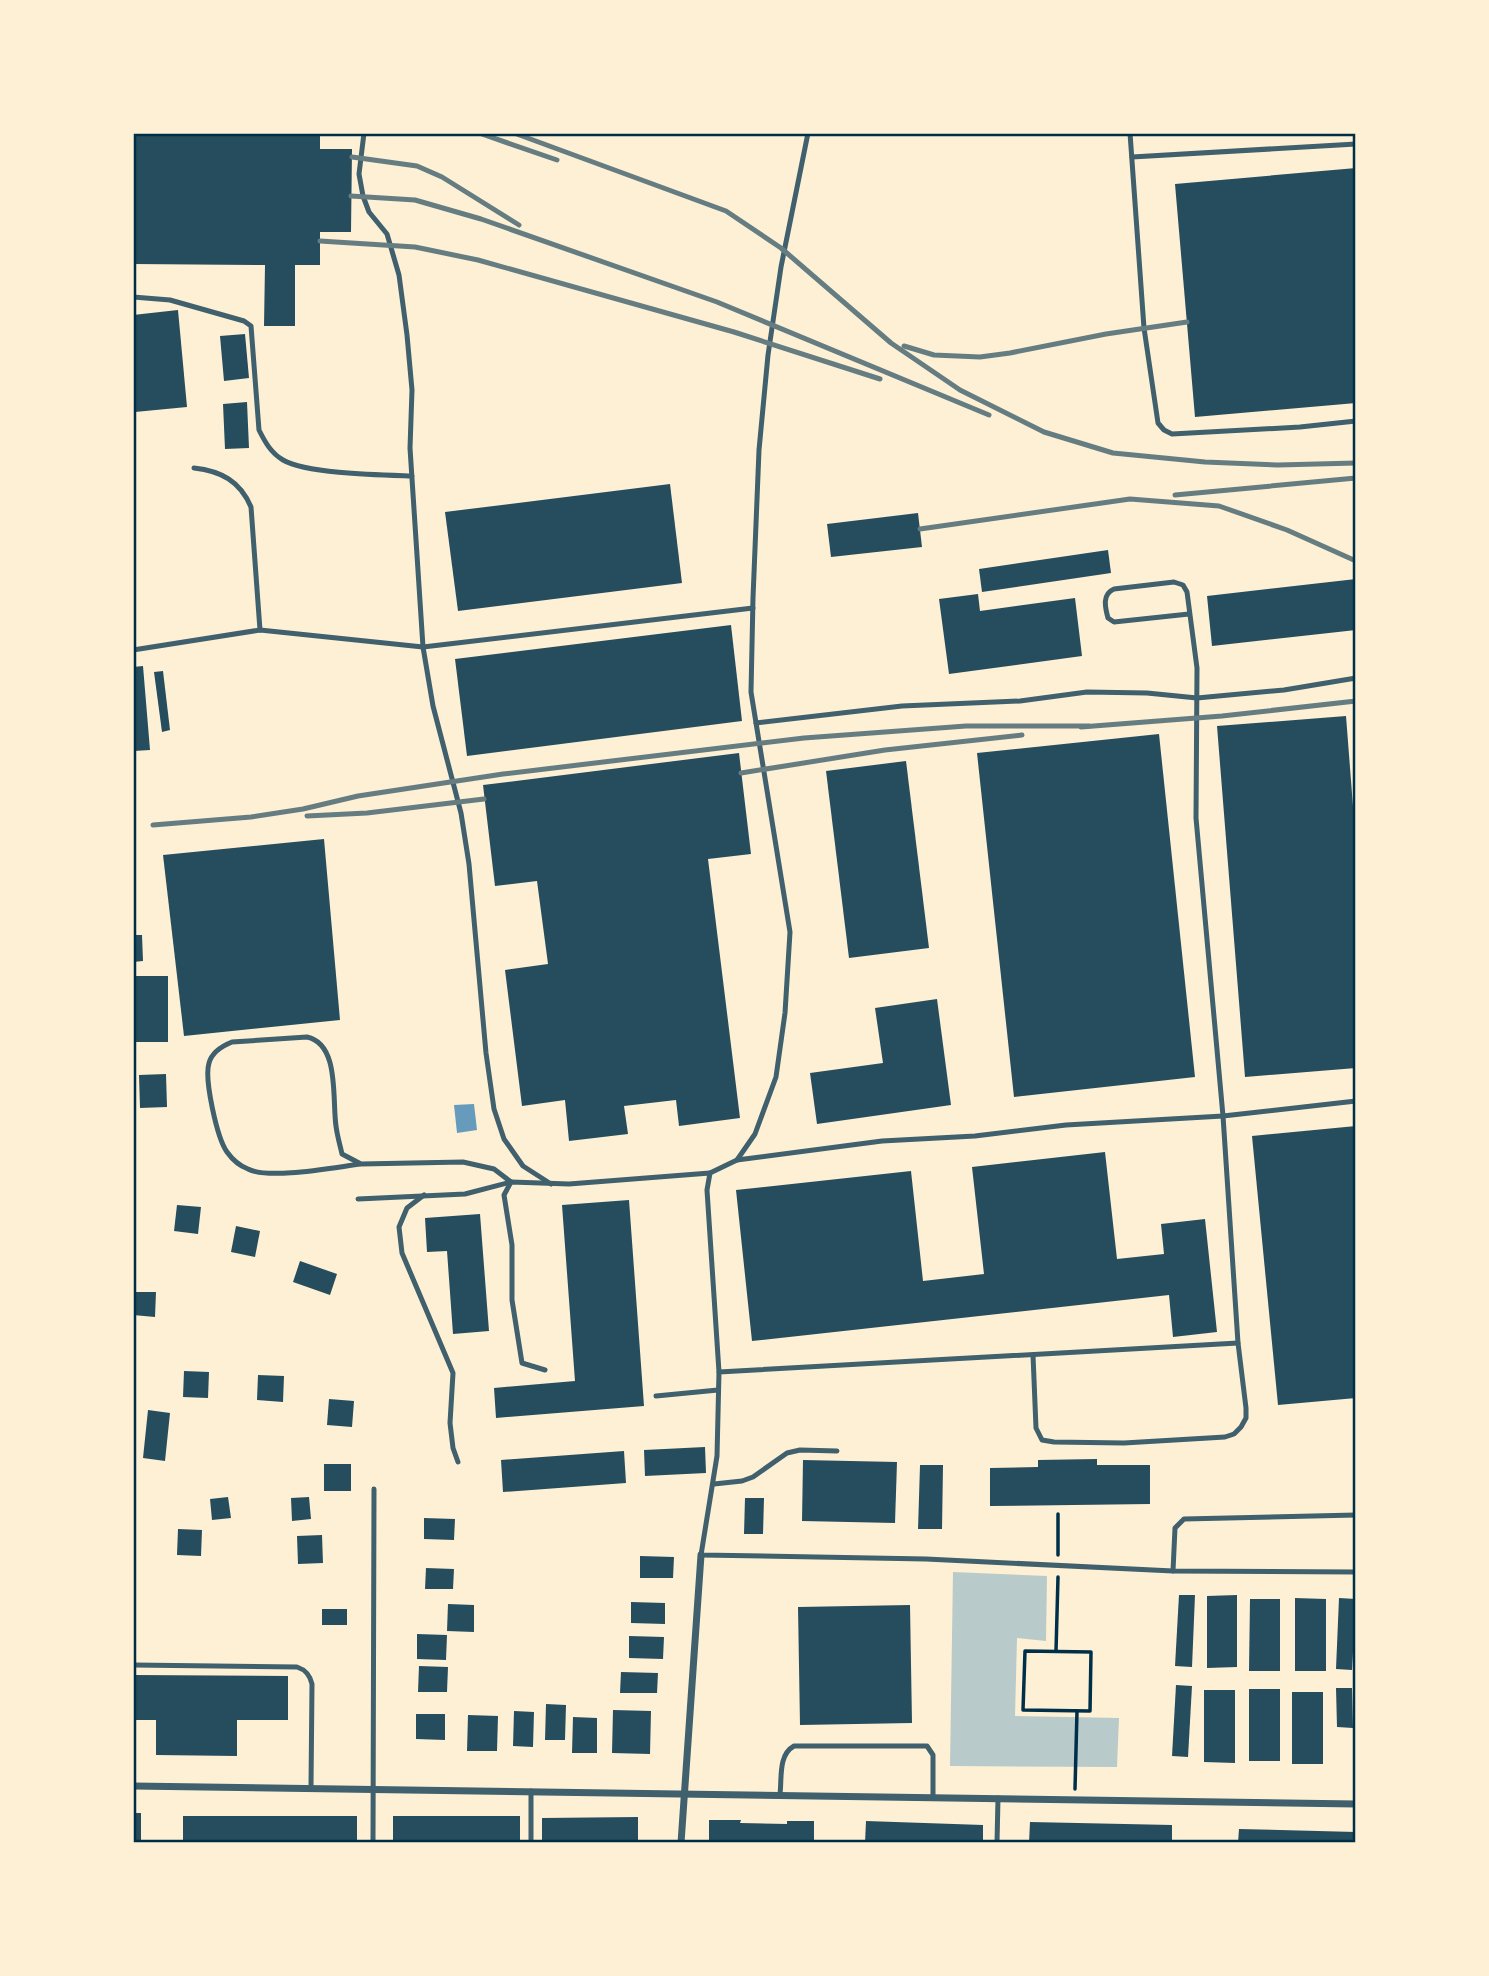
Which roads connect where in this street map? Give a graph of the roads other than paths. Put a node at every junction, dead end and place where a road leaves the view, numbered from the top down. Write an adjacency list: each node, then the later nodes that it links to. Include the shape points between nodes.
1 (364, 133): 10 (lane, via 359,174 363,196 387,234 399,275 412,390)
2 (808, 133): 11 (lane, via 768,355)
3 (1047, 133): 4 (lane)
4 (1130, 133): 6 (lane)
5 (1356, 144): 6 (lane)
6 (1132, 157): 8 (lane, via 1145,334 1156,415 1164,430 1172,434)
7 (133, 297): 10 (lane, via 170,300 251,327 259,430 284,461)
8 (1356, 421)
9 (194, 468): 13 (lane, via 213,470 235,482 251,507)
10 (412, 476): 14 (lane)
11 (752, 608): 14 (lane); 18 (lane, via 751,692)
12 (1189, 614): 12 (lane, via 1186,587 1179,582 1114,589 1105,598 1108,618 1114,622); 17 (lane)
13 (260, 630): 14 (lane); 15 (lane)
14 (423, 647): 25 (lane, via 469,864 495,1109 504,1139 523,1166)
15 (133, 650)
16 (1356, 678): 17 (lane)
17 (1197, 698): 18 (lane, via 1087,692); 20 (lane, via 1196,818)
18 (756, 723): 21 (lane, via 790,932 776,1077 755,1134)
19 (1356, 1101): 20 (lane)
20 (1223, 1116): 21 (lane, via 881,1141); 28 (lane)
21 (737, 1160): 23 (lane)
22 (361, 1164): 22 (lane, via 342,1154 328,1059 316,1039 232,1042 212,1055 208,1065 215,1123 236,1162 262,1173); 24 (lane, via 463,1161 494,1169)
23 (710, 1173): 25 (lane); 31 (lane, via 707,1190)
24 (511, 1182): 25 (lane); 26 (lane, via 464,1194); 30 (lane, via 504,1195 518,1343 522,1363)
25 (551, 1184)
26 (424, 1195): 27 (lane); 35 (lane, via 408,1208 399,1227 402,1253 453,1373 450,1423)
27 (358, 1199)
28 (1238, 1343): 29 (lane); 29 (lane, via 1246,1418 1234,1434 1124,1443 1042,1440 1035,1418)
29 (1033, 1354): 31 (lane)
30 (545, 1370)
31 (719, 1372): 32 (lane)
32 (718, 1390): 33 (lane); 36 (lane)
33 (656, 1396)
34 (837, 1451): 36 (lane, via 787,1453 752,1477)
35 (458, 1462)
36 (714, 1484): 39 (lane)
37 (374, 1489): 45 (lane)
38 (1356, 1515): 40 (lane, via 1184,1518 1175,1528)
39 (701, 1555): 40 (lane, via 926,1559); 47 (street)
40 (1173, 1571): 41 (lane)
41 (1356, 1572)
42 (133, 1665): 44 (lane, via 303,1669 312,1684)
43 (133, 1786): 44 (street)
44 (311, 1787): 45 (street)
45 (373, 1789): 46 (street); 52 (lane)
46 (531, 1791): 47 (street); 53 (lane)
47 (683, 1793): 48 (street); 54 (street)
48 (780, 1794): 49 (street); 49 (lane, via 783,1756 794,1746 928,1746 933,1755)
49 (933, 1797): 50 (street)
50 (998, 1798): 51 (street); 55 (lane)
51 (1356, 1804)
52 (373, 1843)
53 (531, 1843)
54 (681, 1843)
55 (997, 1843)

